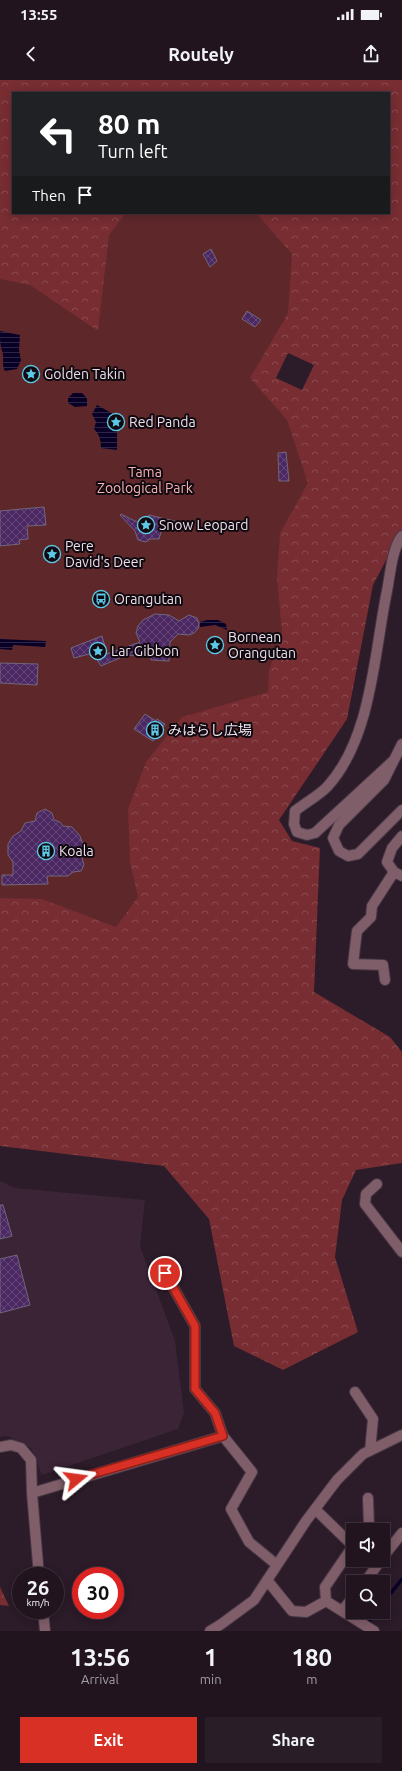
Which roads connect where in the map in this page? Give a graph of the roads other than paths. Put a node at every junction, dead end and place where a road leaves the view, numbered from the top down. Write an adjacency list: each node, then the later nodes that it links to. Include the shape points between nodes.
1 (402, 536): 3 (street, via 392,562 362,721 344,762 326,787 295,811 294,824 297,832 307,835 315,833)
2 (402, 744): 3 (street)
3 (393, 761): 4 (street, via 384,780 339,825 333,838 340,851 348,856 358,854)
4 (402, 810)
5 (402, 836): 6 (street, via 392,848 387,862)
6 (398, 874): 7 (street, via 372,906 371,917 357,931 354,964 383,965)
7 (386, 980)
8 (377, 1184): 9 (street, via 366,1194 365,1204)
9 (402, 1252)
10 (165, 1273): 13 (street, via 195,1326 195,1389 215,1413)
11 (356, 1392): 15 (street, via 373,1419)
12 (402, 1435): 15 (street)
13 (223, 1436): 16 (street); 24 (street, via 252,1472 231,1509 249,1542)
14 (0, 1447): 16 (street, via 11,1445 21,1448 31,1460)
15 (370, 1451): 18 (street, via 363,1454 337,1480)
16 (32, 1493): 25 (street)
17 (368, 1498): 19 (street)
18 (315, 1509): 21 (street); 24 (street)
19 (369, 1523)
20 (402, 1533): 22 (street)
21 (346, 1539)
22 (390, 1548)
23 (346, 1556): 29 (street, via 325,1587)
24 (277, 1565): 28 (street)
25 (38, 1567)
26 (376, 1567): 27 (street)
27 (369, 1575)
28 (267, 1580): 29 (street, via 292,1611 306,1612); 34 (street, via 254,1600)
29 (326, 1602): 31 (street)
30 (346, 1607): 31 (street)
31 (342, 1612): 35 (street)
32 (43, 1619): 33 (street)
33 (45, 1631)
34 (210, 1631)
35 (374, 1631)

